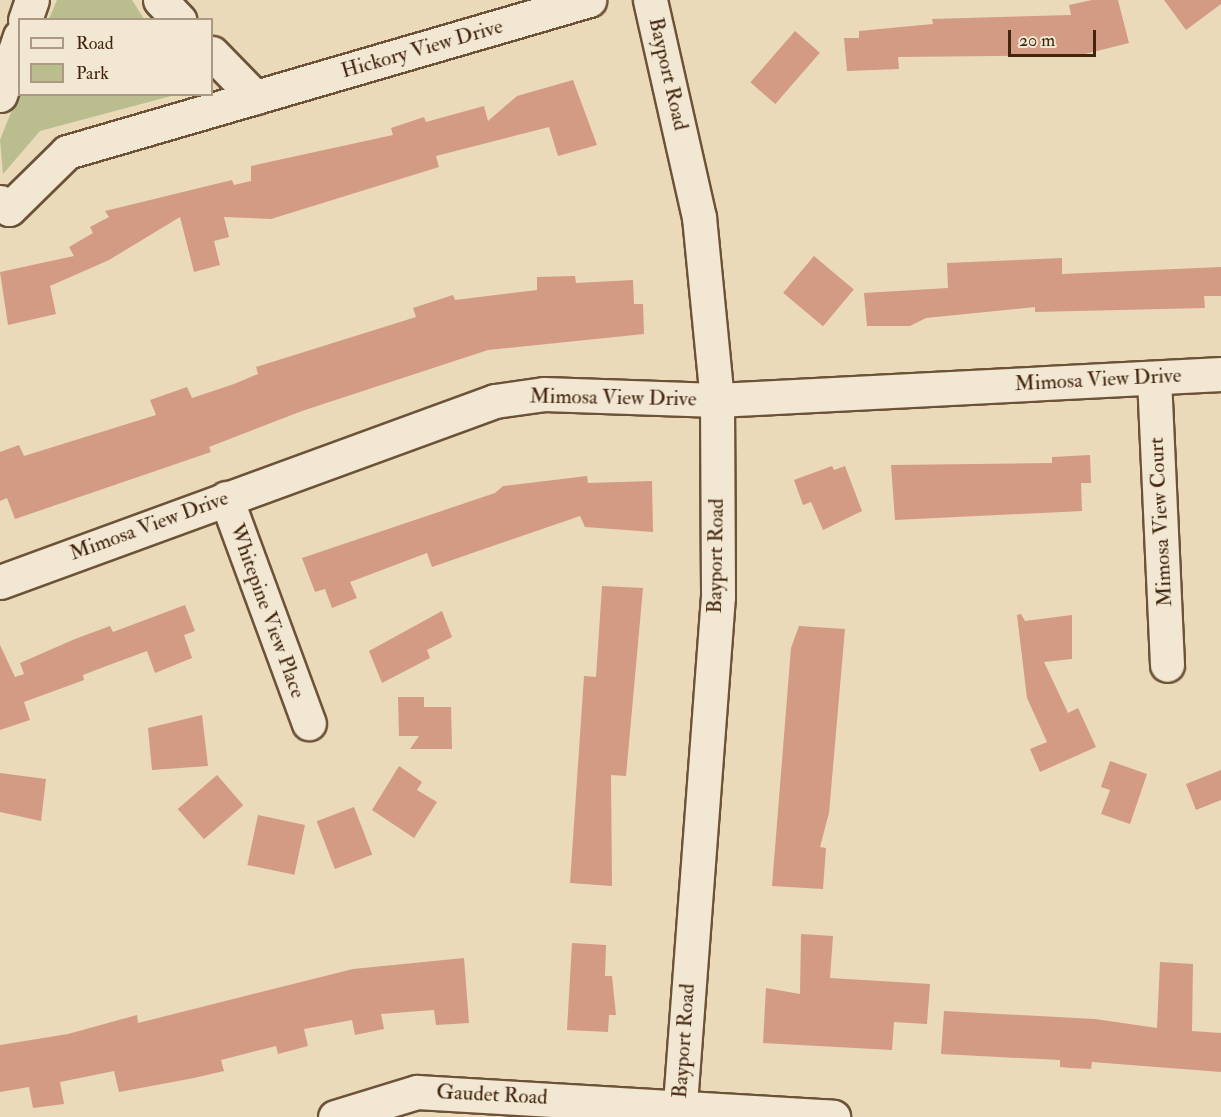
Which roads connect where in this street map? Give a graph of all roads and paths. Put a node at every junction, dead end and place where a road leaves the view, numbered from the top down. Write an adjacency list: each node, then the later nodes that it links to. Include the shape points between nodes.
1 (32, 0): 5 (street)
2 (160, 0): 6 (street)
3 (589, 0): 10 (street, Hickory View Drive)
4 (650, 0): 14 (street, Bayport Road, via 699,217)
5 (26, 18)
6 (177, 18)
7 (18, 42): 9 (street)
8 (213, 54): 10 (street)
9 (0, 95)
10 (255, 98): 11 (street, Hickory View Drive, via 68,152 9,209)
11 (0, 202)
12 (1221, 374): 13 (street, Mimosa View Drive)
13 (1154, 378): 14 (street, Mimosa View Drive); 17 (street, Mimosa View Court)
14 (717, 400): 15 (street, Mimosa View Drive, via 544,394 495,401); 19 (street, Bayport Road, via 718,596)
15 (226, 498): 16 (street, Mimosa View Drive); 18 (street, Whitepine View Place)
16 (0, 582)
17 (1167, 665)
18 (309, 723)
19 (680, 1112): 20 (street, Gaudet Road, via 417,1092); 21 (street, Gaudet Road)
20 (335, 1117)
21 (833, 1117)

